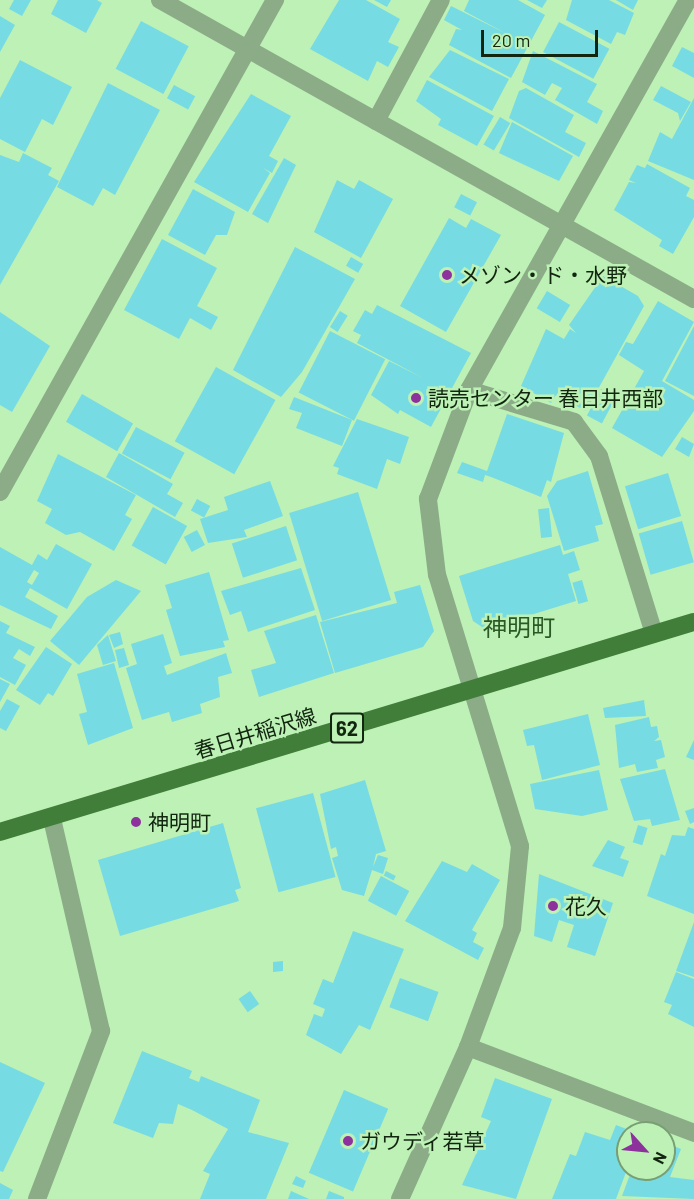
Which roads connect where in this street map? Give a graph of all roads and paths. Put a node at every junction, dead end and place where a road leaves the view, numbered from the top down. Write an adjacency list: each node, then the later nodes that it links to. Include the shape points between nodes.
1 (160, 0): 5 (street)
2 (275, 0): 5 (street)
3 (441, 0): 6 (street)
4 (688, 0): 7 (street)
5 (248, 49): 6 (street); 10 (street)
6 (376, 121): 7 (street)
7 (561, 225): 8 (street); 9 (street)
8 (694, 299)
9 (469, 390): 12 (street, via 574,422 599,456); 13 (street, via 428,499 437,575)
10 (0, 492)
11 (694, 622): 12 (main road, 春日井稲沢線 / 62)
12 (654, 634): 13 (main road, 春日井稲沢線 / 62)
13 (473, 690): 14 (main road, 春日井稲沢線 / 62); 16 (street, via 519,846 512,928)
14 (52, 818): 15 (main road, 春日井稲沢線 / 62); 18 (street, via 101,1030)
15 (0, 832)
16 (468, 1047): 17 (street); 19 (street)
17 (694, 1133)
18 (37, 1199)
19 (400, 1199)

